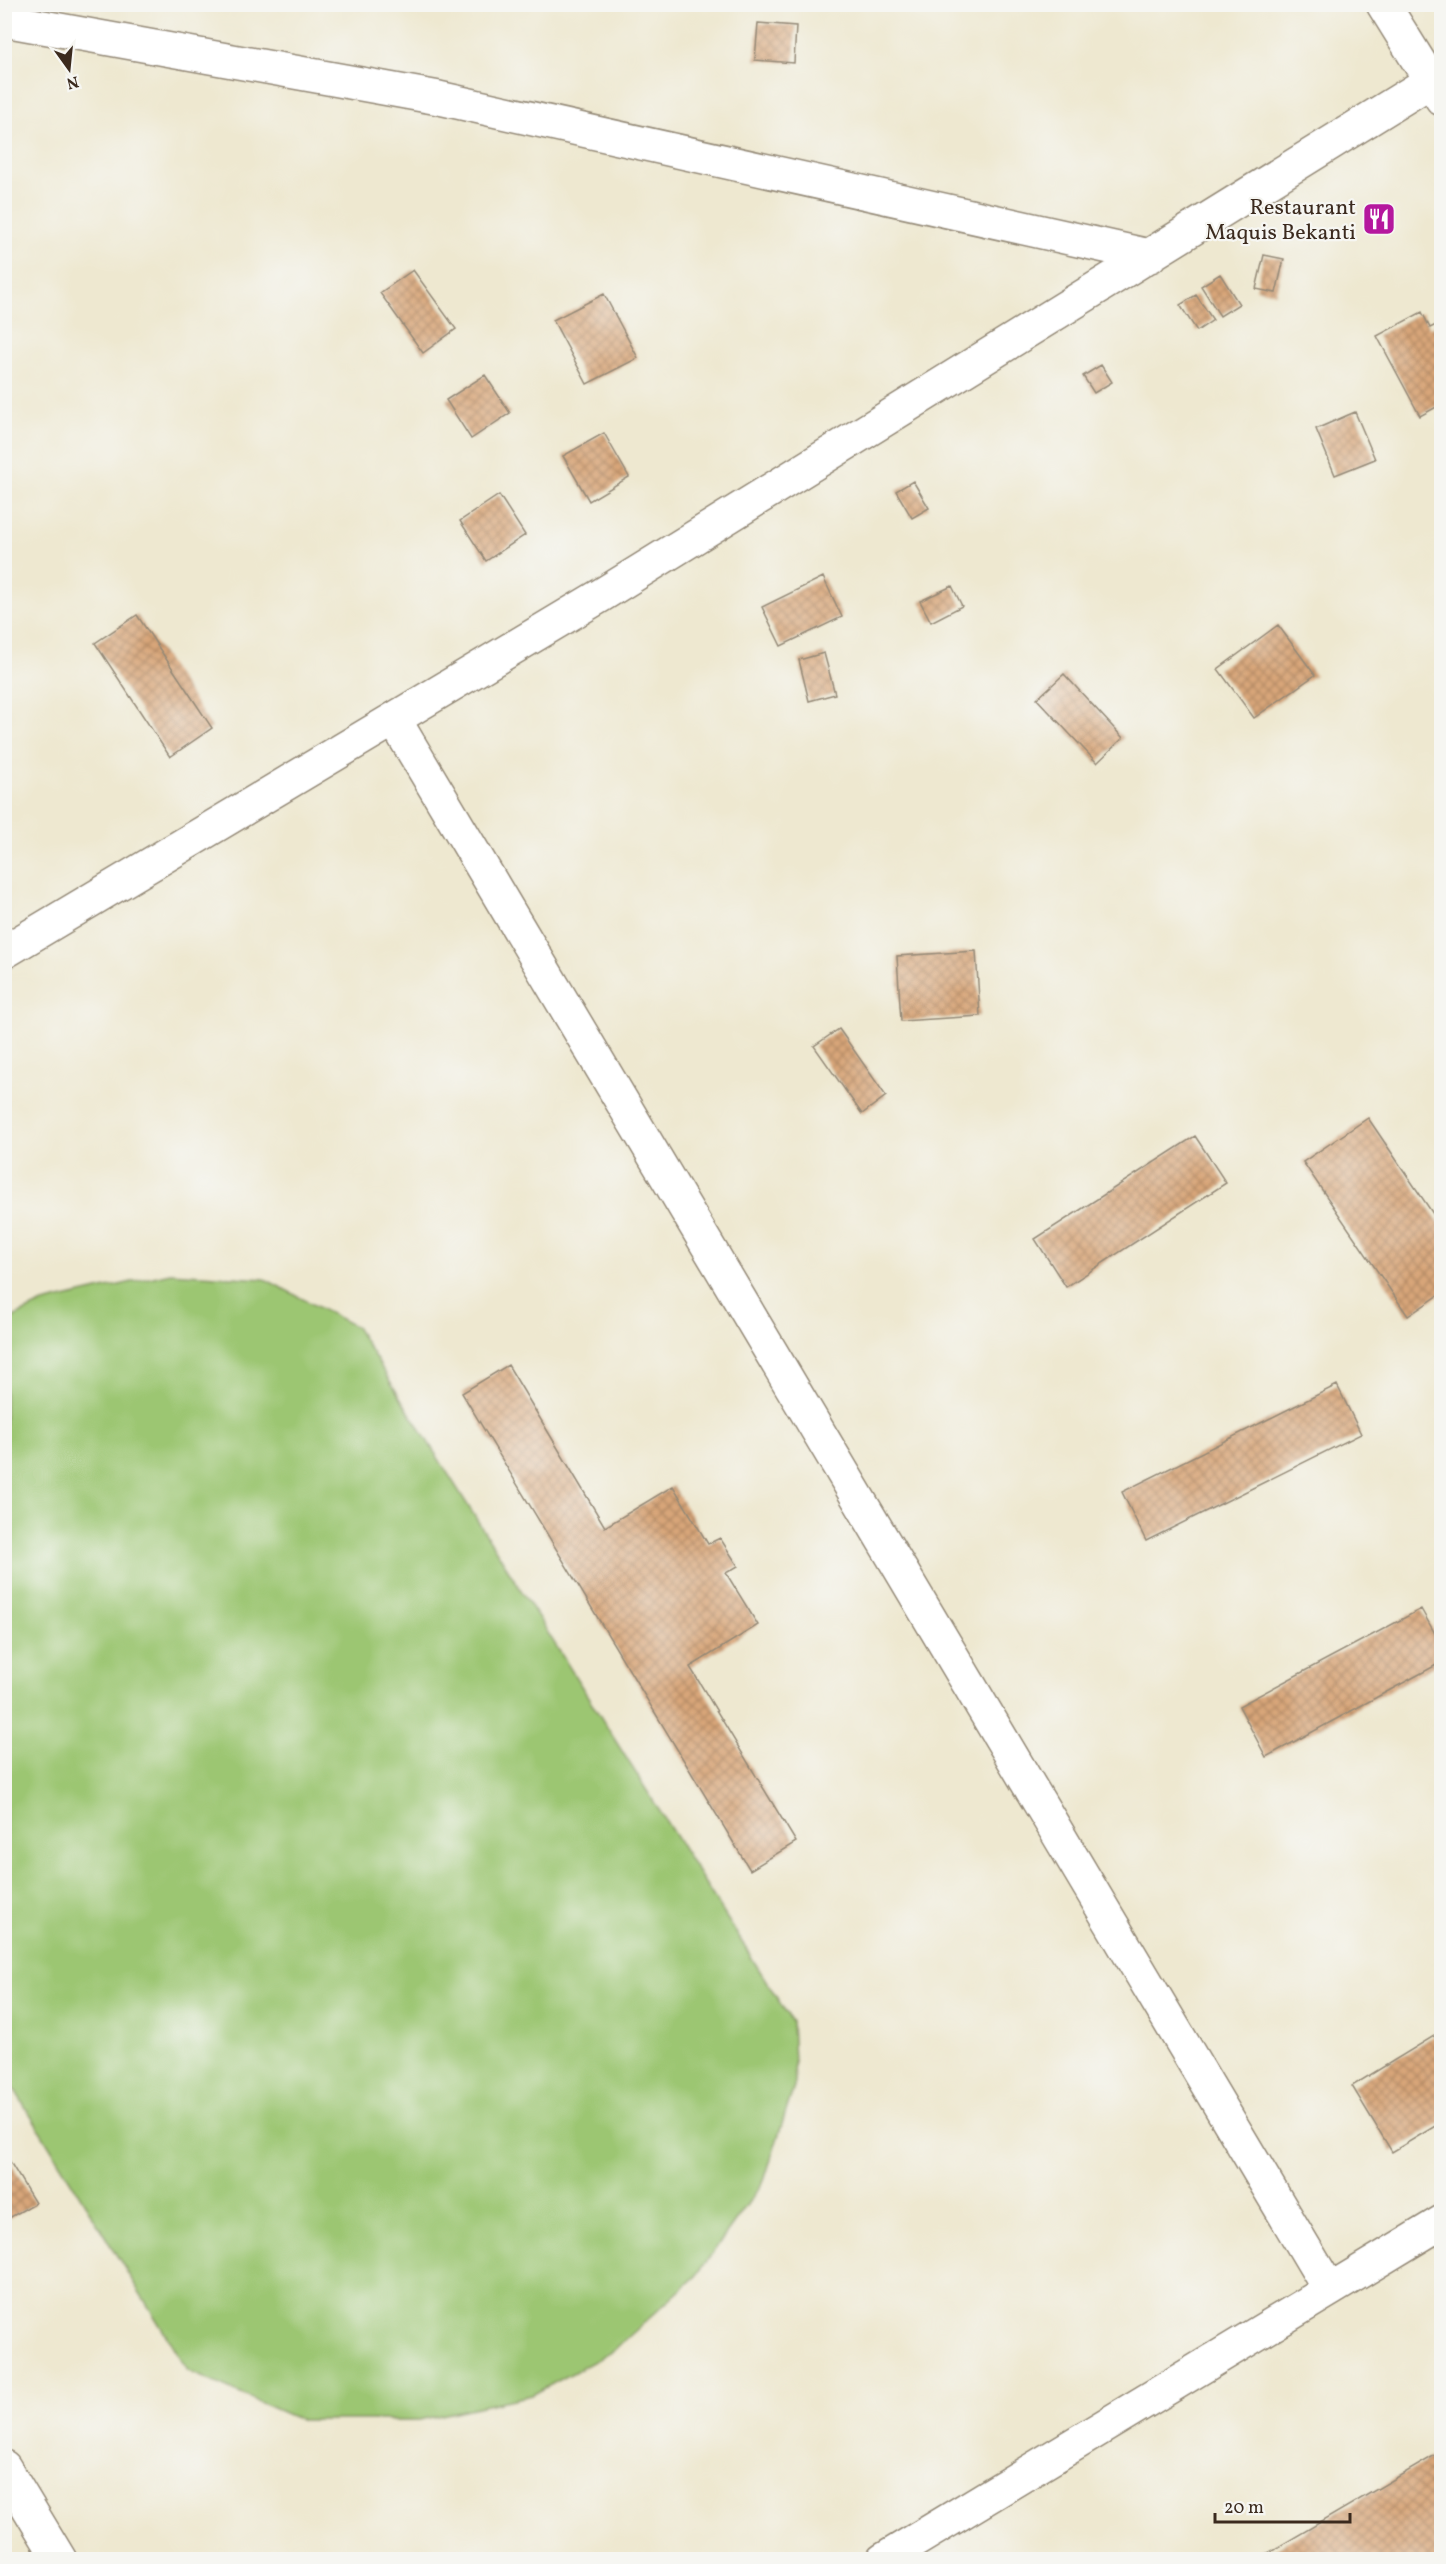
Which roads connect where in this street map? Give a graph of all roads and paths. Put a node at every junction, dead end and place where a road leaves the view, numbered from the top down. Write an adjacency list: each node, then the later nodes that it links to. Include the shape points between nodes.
1 (1383, 4): 3 (street)
2 (4, 20): 4 (street, via 439,98)
3 (1437, 85): 4 (street)
4 (1150, 256): 5 (street)
5 (394, 719): 6 (street); 8 (street)
6 (4, 952)
7 (1442, 2222): 8 (street)
8 (1329, 2289): 11 (street)
9 (4, 2467): 10 (street)
10 (60, 2559)
11 (883, 2559)

